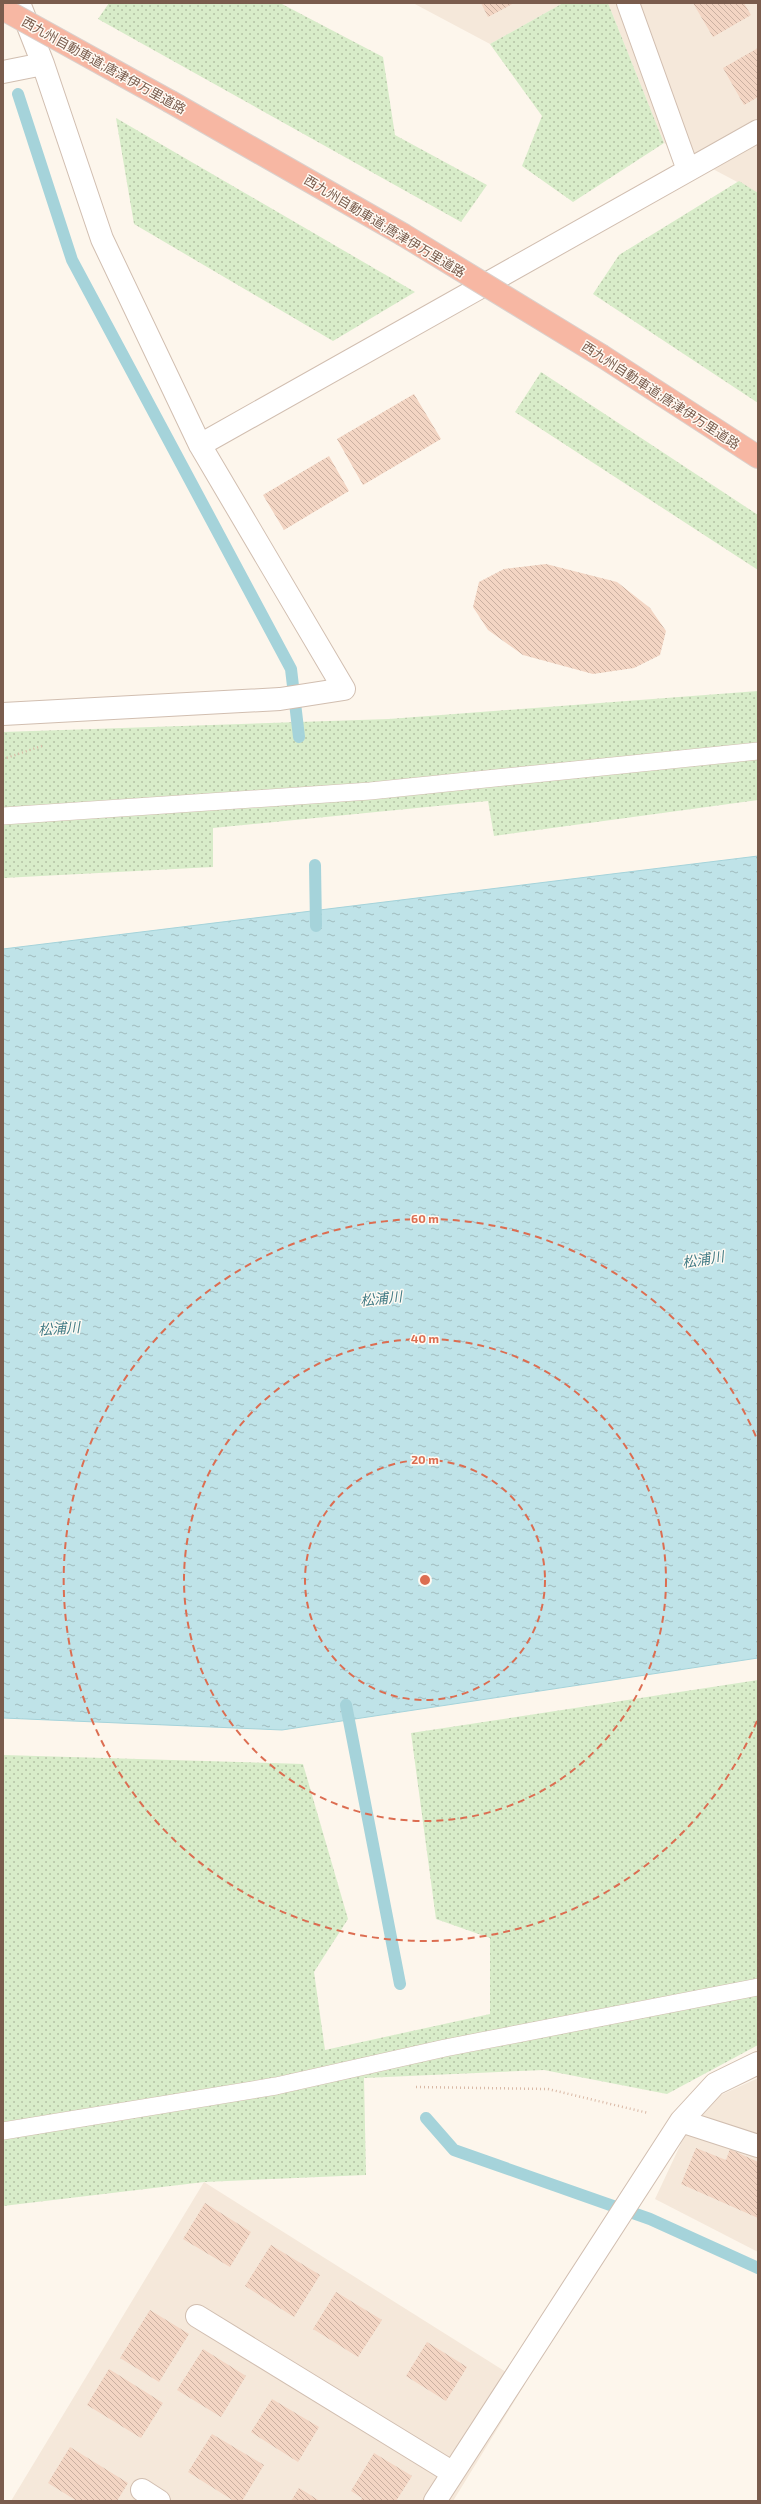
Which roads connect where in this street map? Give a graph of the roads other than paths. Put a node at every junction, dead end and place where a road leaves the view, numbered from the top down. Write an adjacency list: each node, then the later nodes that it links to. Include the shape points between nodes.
1 (18, 3): 4 (street)
2 (628, 3): 7 (street)
3 (3, 9): 9 (highway, 西九州自動車道;唐津伊万里道路, bridge, via 172,102 402,234 602,356)
4 (43, 64): 5 (street); 8 (street, via 102,239)
5 (3, 72)
6 (758, 131): 7 (street)
7 (688, 170): 8 (street)
8 (200, 445): 10 (street, via 344,689 280,700)
9 (758, 457)
10 (3, 714)
11 (758, 751): 12 (lane, via 370,791)
12 (3, 816)
13 (758, 1987): 16 (lane, via 445,2048 276,2086)
14 (758, 2063): 15 (street, via 715,2084)
15 (681, 2121): 17 (street); 19 (street)
16 (3, 2131)
17 (758, 2146)
18 (197, 2316): 19 (street)
19 (453, 2473): 20 (street)
20 (435, 2501)

